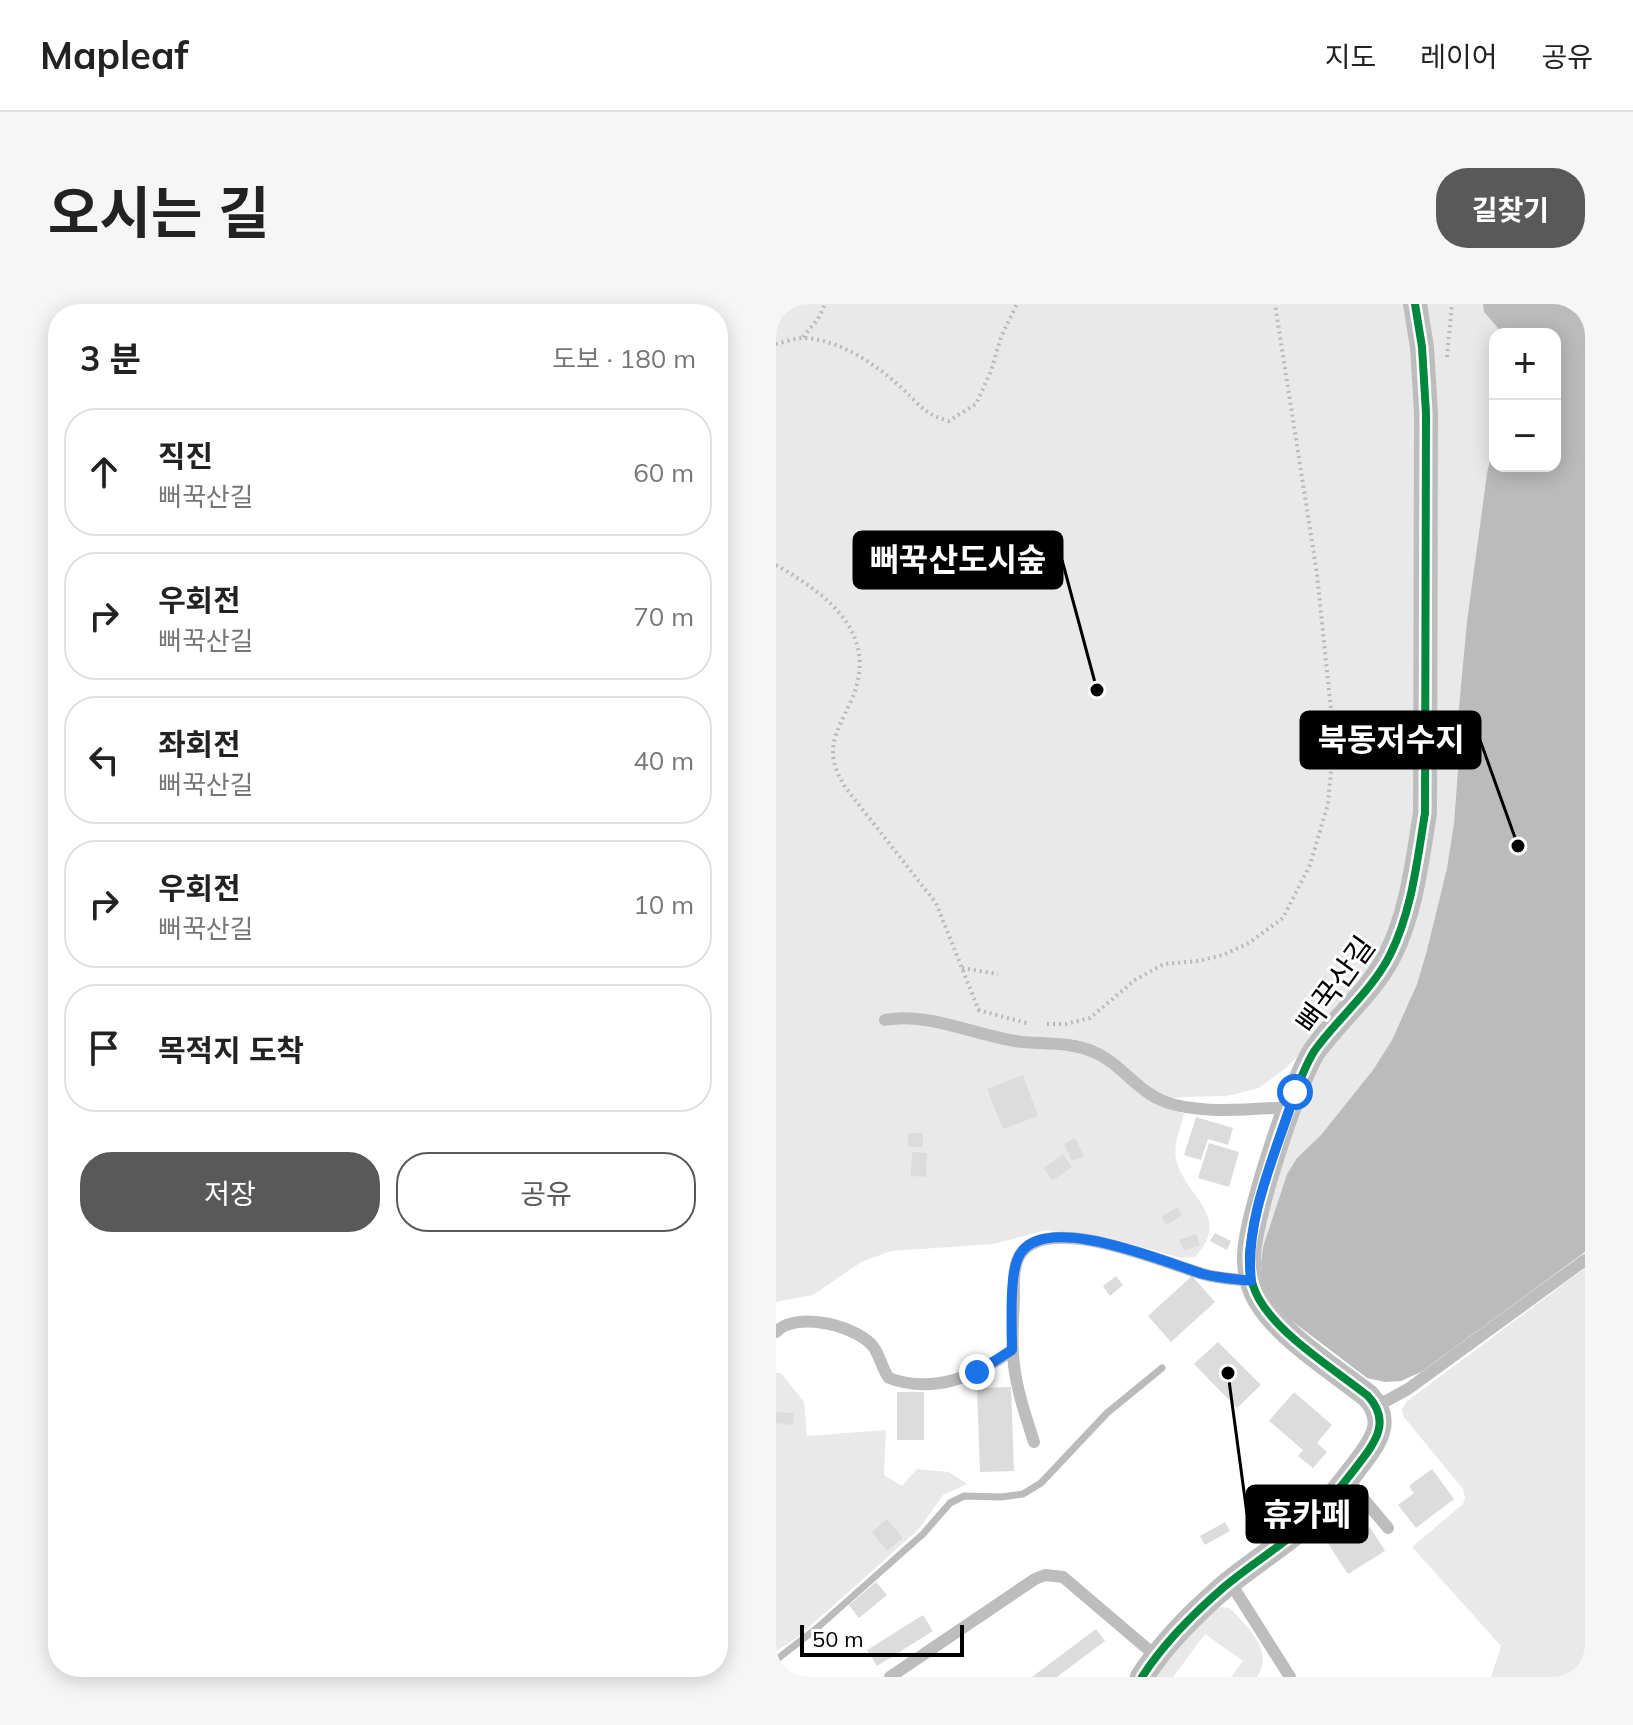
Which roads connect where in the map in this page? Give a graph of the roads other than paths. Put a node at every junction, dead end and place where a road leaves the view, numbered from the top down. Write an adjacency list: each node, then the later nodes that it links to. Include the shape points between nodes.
1 (1415, 304): 3 (street, 뻐꾹산길, via 1426,413 1425,813 1407,915 1390,956 1364,996 1314,1052)
2 (885, 1020): 3 (lane, via 913,1018 1000,1038 1094,1051 1163,1101 1221,1109)
3 (1290, 1107): 5 (street, 뻐꾹산길, via 1252,1230)
4 (1585, 1260): 8 (lane)
5 (1251, 1281): 7 (lane, via 1204,1274 1076,1238 1035,1243 1017,1259); 8 (street, 뻐꾹산길, via 1274,1319)
6 (776, 1332): 7 (lane, via 804,1321 839,1327 872,1344 889,1378 902,1383 960,1379)
7 (1012, 1350): 9 (lane)
8 (1377, 1406): 10 (street, via 1379,1431)
9 (1034, 1442)
10 (1347, 1479): 11 (lane); 12 (street, via 1306,1525)
11 (1388, 1528)
12 (1230, 1582): 13 (street); 16 (lane)
13 (1157, 1657): 14 (lane, via 1063,1577 1045,1575); 15 (street)
14 (890, 1677)
15 (1142, 1677)
16 (1290, 1677)

